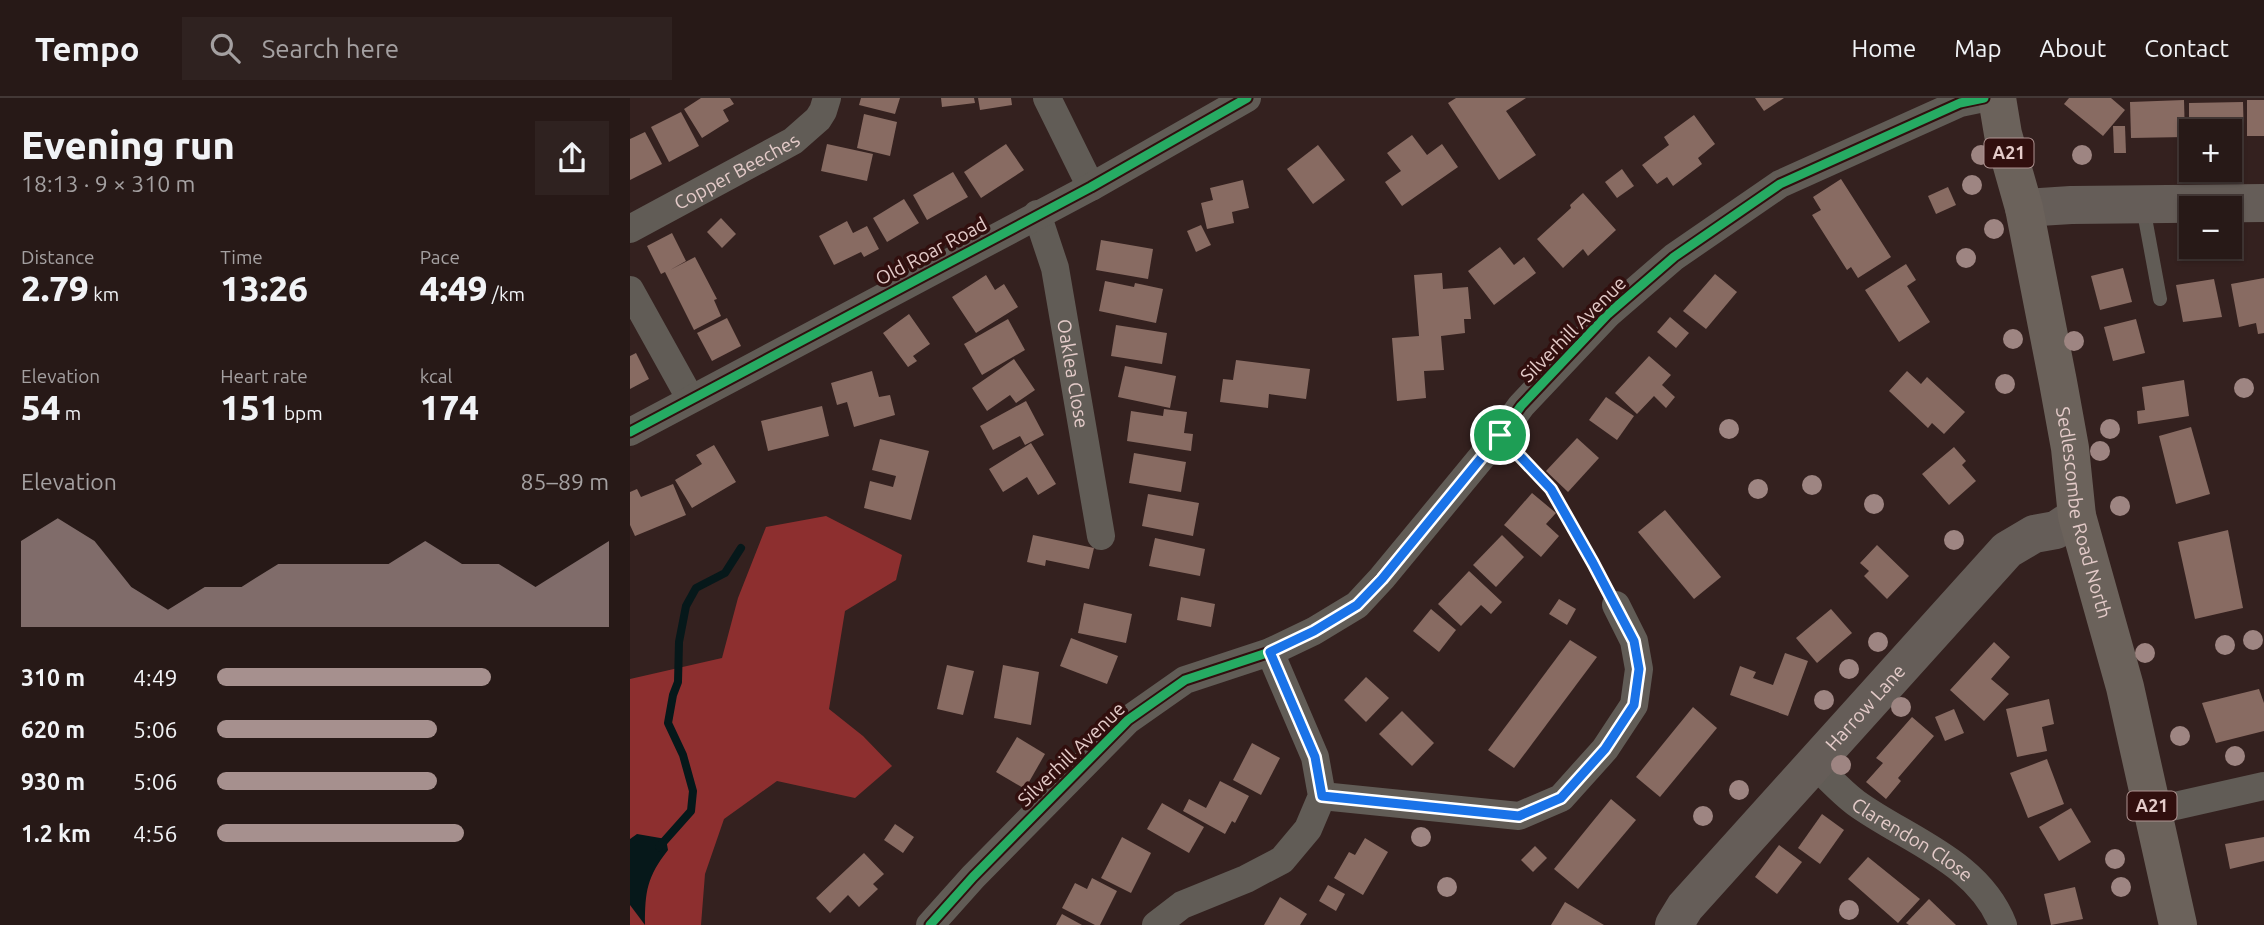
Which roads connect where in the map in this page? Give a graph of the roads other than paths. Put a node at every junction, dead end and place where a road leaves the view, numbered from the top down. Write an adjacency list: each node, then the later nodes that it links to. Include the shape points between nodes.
1 (827, 98): 11 (street, Copper Beeches, via 818,119 793,141)
2 (1047, 98): 6 (street)
3 (1247, 98): 6 (street, Old Roar Road)
4 (1984, 98): 19 (street, Silverhill Avenue, via 1960,103 1780,184 1674,257 1608,314 1521,406 1357,605)
5 (1997, 98): 9 (highway, Sedlescombe Road North / A21)
6 (1091, 187): 10 (street, Old Roar Road)
7 (2264, 203): 8 (street)
8 (2142, 205): 9 (street); 13 (lane)
9 (2024, 208): 16 (highway, Sedlescombe Road North / A21, via 2070,448)
10 (1037, 214): 14 (street, Old Roar Road); 17 (street, Oaklea Close, via 1055,268)
11 (630, 229)
12 (630, 290): 14 (street)
13 (2160, 299)
14 (690, 398): 15 (street, Old Roar Road)
15 (630, 432)
16 (2077, 516): 20 (street, Harrow Lane, via 2007,550); 23 (highway, Sedlescombe Road North / A21, via 2125,687)
17 (1101, 536)
18 (1616, 606): 22 (street, via 1634,641 1639,669 1634,705 1605,749 1561,798 1519,816)
19 (1270, 652): 22 (street, via 1315,757); 24 (street, Silverhill Avenue, via 1185,680 1128,720)
20 (1813, 763): 26 (street, Harrow Lane); 27 (street, Clarendon Close, via 1855,802 1969,876)
21 (2264, 786): 23 (street)
22 (1322, 796): 25 (street, via 1308,829 1282,860 1182,905)
23 (2153, 811): 28 (highway, Sedlescombe Road North / A21)
24 (930, 925)
25 (1156, 925)
26 (1674, 925)
27 (2003, 925)
28 (2178, 925)

